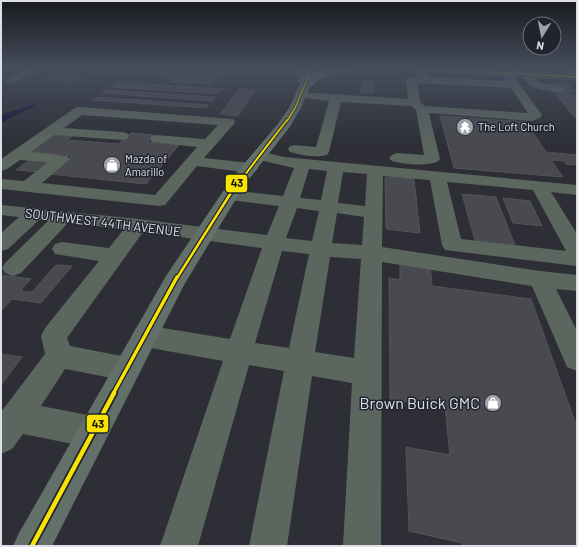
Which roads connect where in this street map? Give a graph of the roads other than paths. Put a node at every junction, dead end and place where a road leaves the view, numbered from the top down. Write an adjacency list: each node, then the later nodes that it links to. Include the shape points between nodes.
1 (302, 94): 13 (main road, via 282,128)
2 (315, 94): 5 (street)
3 (415, 94): 6 (street)
4 (520, 94): 6 (street, via 536,115)
5 (336, 98): 6 (street); 11 (street)
6 (418, 106): 16 (street, via 432,159)
7 (51, 131): 8 (street); 10 (street, via 66,119 218,132); 12 (street)
8 (122, 136)
9 (157, 139): 10 (street)
10 (206, 144): 15 (street)
11 (322, 152): 13 (street); 14 (street)
12 (16, 155): 18 (street); 22 (street, via 62,159)
13 (259, 157): 15 (street); 17 (street); 24 (main road)
14 (337, 160): 16 (street); 17 (street); 27 (street)
15 (193, 161): 25 (street, via 159,201)
16 (378, 163): 19 (street); 29 (street)
17 (303, 164): 26 (street)
18 (1, 166)
19 (437, 176): 21 (street); 41 (street, via 452,245)
20 (1, 184): 22 (street)
21 (539, 186): 23 (street); 38 (street)
22 (27, 187): 25 (street)
23 (577, 190)
24 (230, 195): 26 (street); 33 (main road)
25 (142, 200): 32 (street)
26 (290, 202): 27 (street); 34 (street)
27 (329, 207): 29 (street); 37 (street)
28 (1, 210): 30 (street, SOUTHWEST 44TH AVENUE)
29 (372, 212): 39 (street)
30 (35, 213): 31 (street, SOUTHWEST 44TH AVENUE); 35 (street)
31 (63, 217): 32 (street, SOUTHWEST 44TH AVENUE); 42 (street)
32 (130, 224): 33 (street, SOUTHWEST 44TH AVENUE); 40 (street)
33 (205, 234): 34 (street, SOUTHWEST 44TH AVENUE); 45 (main road, via 174,282)
34 (274, 243): 37 (street, SOUTHWEST 44TH AVENUE); 46 (street)
35 (1, 244)
36 (62, 249): 40 (street)
37 (321, 249): 39 (street, SOUTHWEST 44TH AVENUE); 49 (street)
38 (577, 251)
39 (372, 253): 43 (street, SOUTHWEST 44TH AVENUE); 51 (street)
40 (114, 256): 47 (street, via 54,336)
41 (577, 259)
42 (13, 268)
43 (540, 279): 44 (street, SOUTHWEST 44TH AVENUE); 48 (street)
44 (577, 283)
45 (145, 336): 46 (street); 50 (main road)
46 (239, 352): 49 (street); 55 (street)
47 (59, 356): 50 (street); 52 (street)
48 (577, 359)
49 (300, 362): 51 (street); 56 (street)
50 (128, 368): 53 (main road)
51 (367, 373): 57 (street)
52 (8, 428): 53 (street)
53 (93, 432): 54 (main road)
54 (32, 546)
55 (179, 546)
56 (268, 546)
57 (362, 546)

